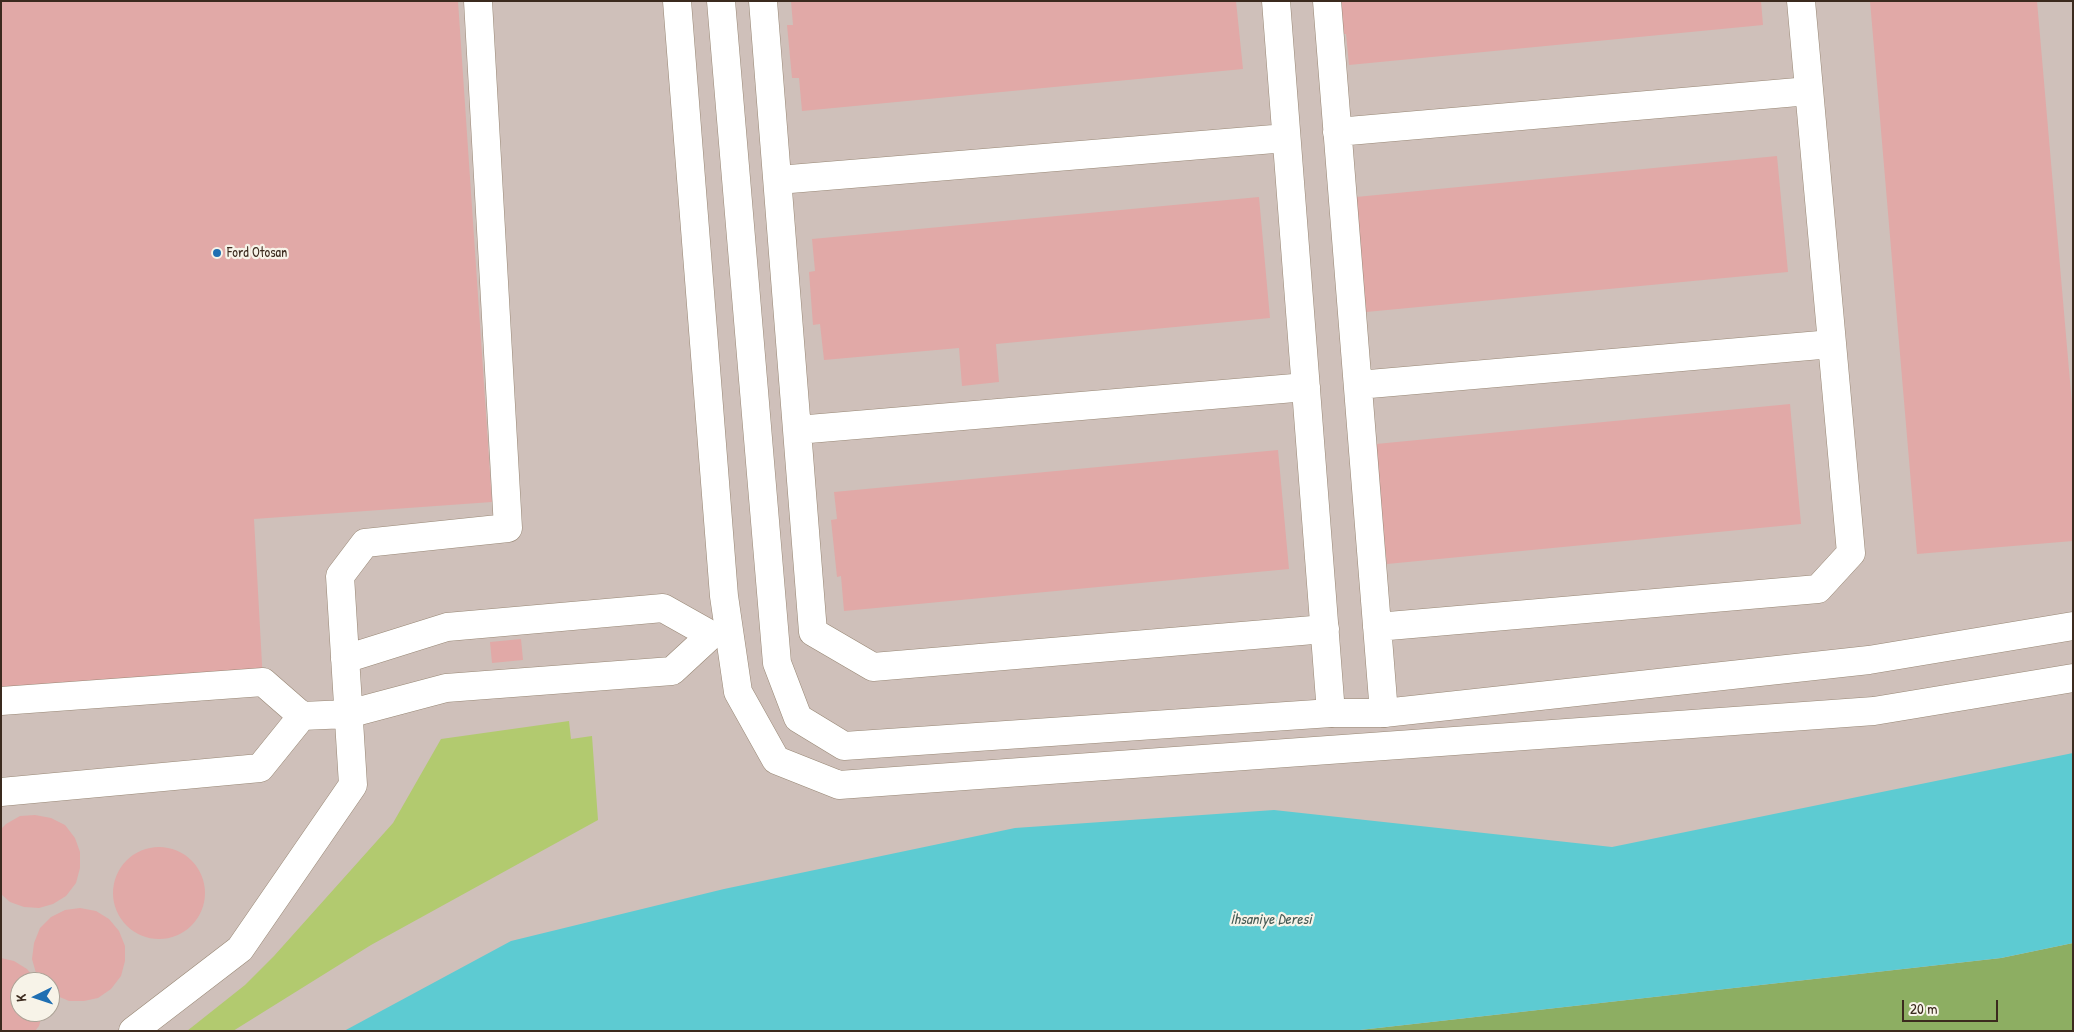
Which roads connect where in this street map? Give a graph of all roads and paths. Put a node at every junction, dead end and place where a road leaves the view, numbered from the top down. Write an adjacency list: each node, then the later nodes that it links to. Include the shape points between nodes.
1 (478, 1): 19 (main road, via 508,528 365,543 340,576)
2 (677, 1): 20 (main road, via 724,596 738,692 776,760 838,785 1874,711)
3 (721, 1): 22 (main road, via 777,663 798,718 844,746)
4 (763, 1): 11 (main road)
5 (1276, 1): 10 (main road)
6 (1327, 1): 9 (main road)
7 (1801, 1): 8 (main road)
8 (1809, 91): 9 (main road); 12 (main road)
9 (1337, 132): 13 (main road)
10 (1286, 138): 11 (main road); 14 (main road)
11 (778, 180): 15 (main road)
12 (1832, 344): 13 (main road); 17 (main road, via 1851,553 1818,589)
13 (1358, 386): 17 (main road)
14 (1306, 388): 15 (main road); 18 (main road)
15 (797, 430): 18 (main road, via 813,632 873,667)
16 (2073, 626): 23 (main road, via 1869,660)
17 (1377, 627): 23 (main road)
18 (1325, 629): 22 (main road)
19 (345, 659): 24 (main road); 24 (main road, via 447,627 663,608 711,635 672,671 446,688)
20 (2073, 678)
21 (1, 701): 25 (main road, via 263,682)
22 (1332, 713): 23 (main road)
23 (1384, 713)
24 (348, 714): 25 (main road); 27 (main road, via 354,785 240,949)
25 (302, 716): 26 (main road, via 260,768)
26 (1, 792)
27 (133, 1031)

